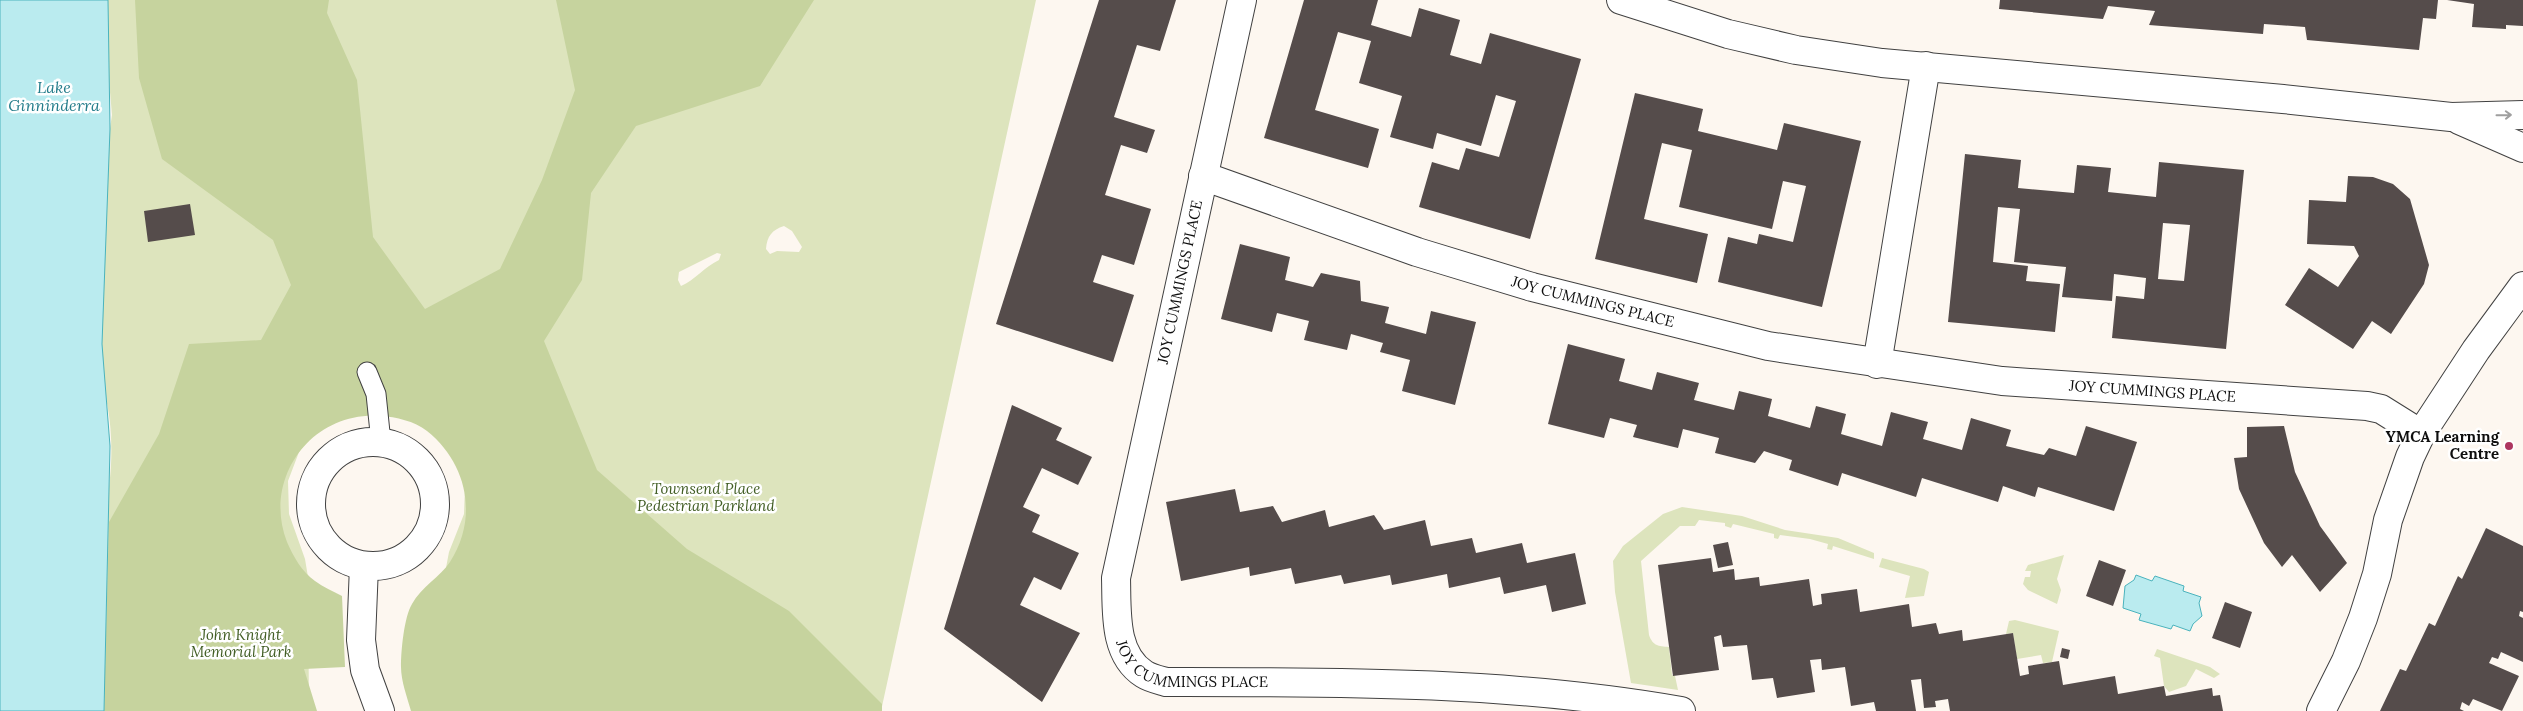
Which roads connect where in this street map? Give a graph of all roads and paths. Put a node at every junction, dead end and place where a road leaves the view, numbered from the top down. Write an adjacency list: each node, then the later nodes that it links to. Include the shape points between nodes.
1 (1242, 0): 7 (street, JOY CUMMINGS PLACE)
2 (1621, 0): 3 (street, via 1728,34 1796,50)
3 (1926, 66): 5 (street); 9 (street)
4 (2523, 115): 5 (street, one-way to 4)
5 (2451, 117): 6 (street)
6 (2523, 148)
7 (1203, 176): 9 (street, JOY CUMMINGS PLACE, via 1417,252 1532,288 1768,346); 15 (street, JOY CUMMINGS PLACE, via 1116,578 1117,616 1123,653 1144,674 1166,682 1346,682 1520,690)
8 (2523, 286): 11 (street)
9 (1877, 364): 11 (street, JOY CUMMINGS PLACE, via 2012,382 2367,406 2381,409)
10 (366, 372): 12 (lane, via 376,394)
11 (2421, 434): 16 (street, via 2388,520 2363,618)
12 (381, 442): 13 (street, via 359,444 339,452 323,467 312,493 315,528 327,546 344,559); 13 (street, via 402,449 419,462 430,480 436,502 433,523 423,542 407,557 386,565)
13 (364, 566): 14 (street, via 360,640 365,670)
14 (380, 711)
15 (1681, 711)
16 (2321, 711)

